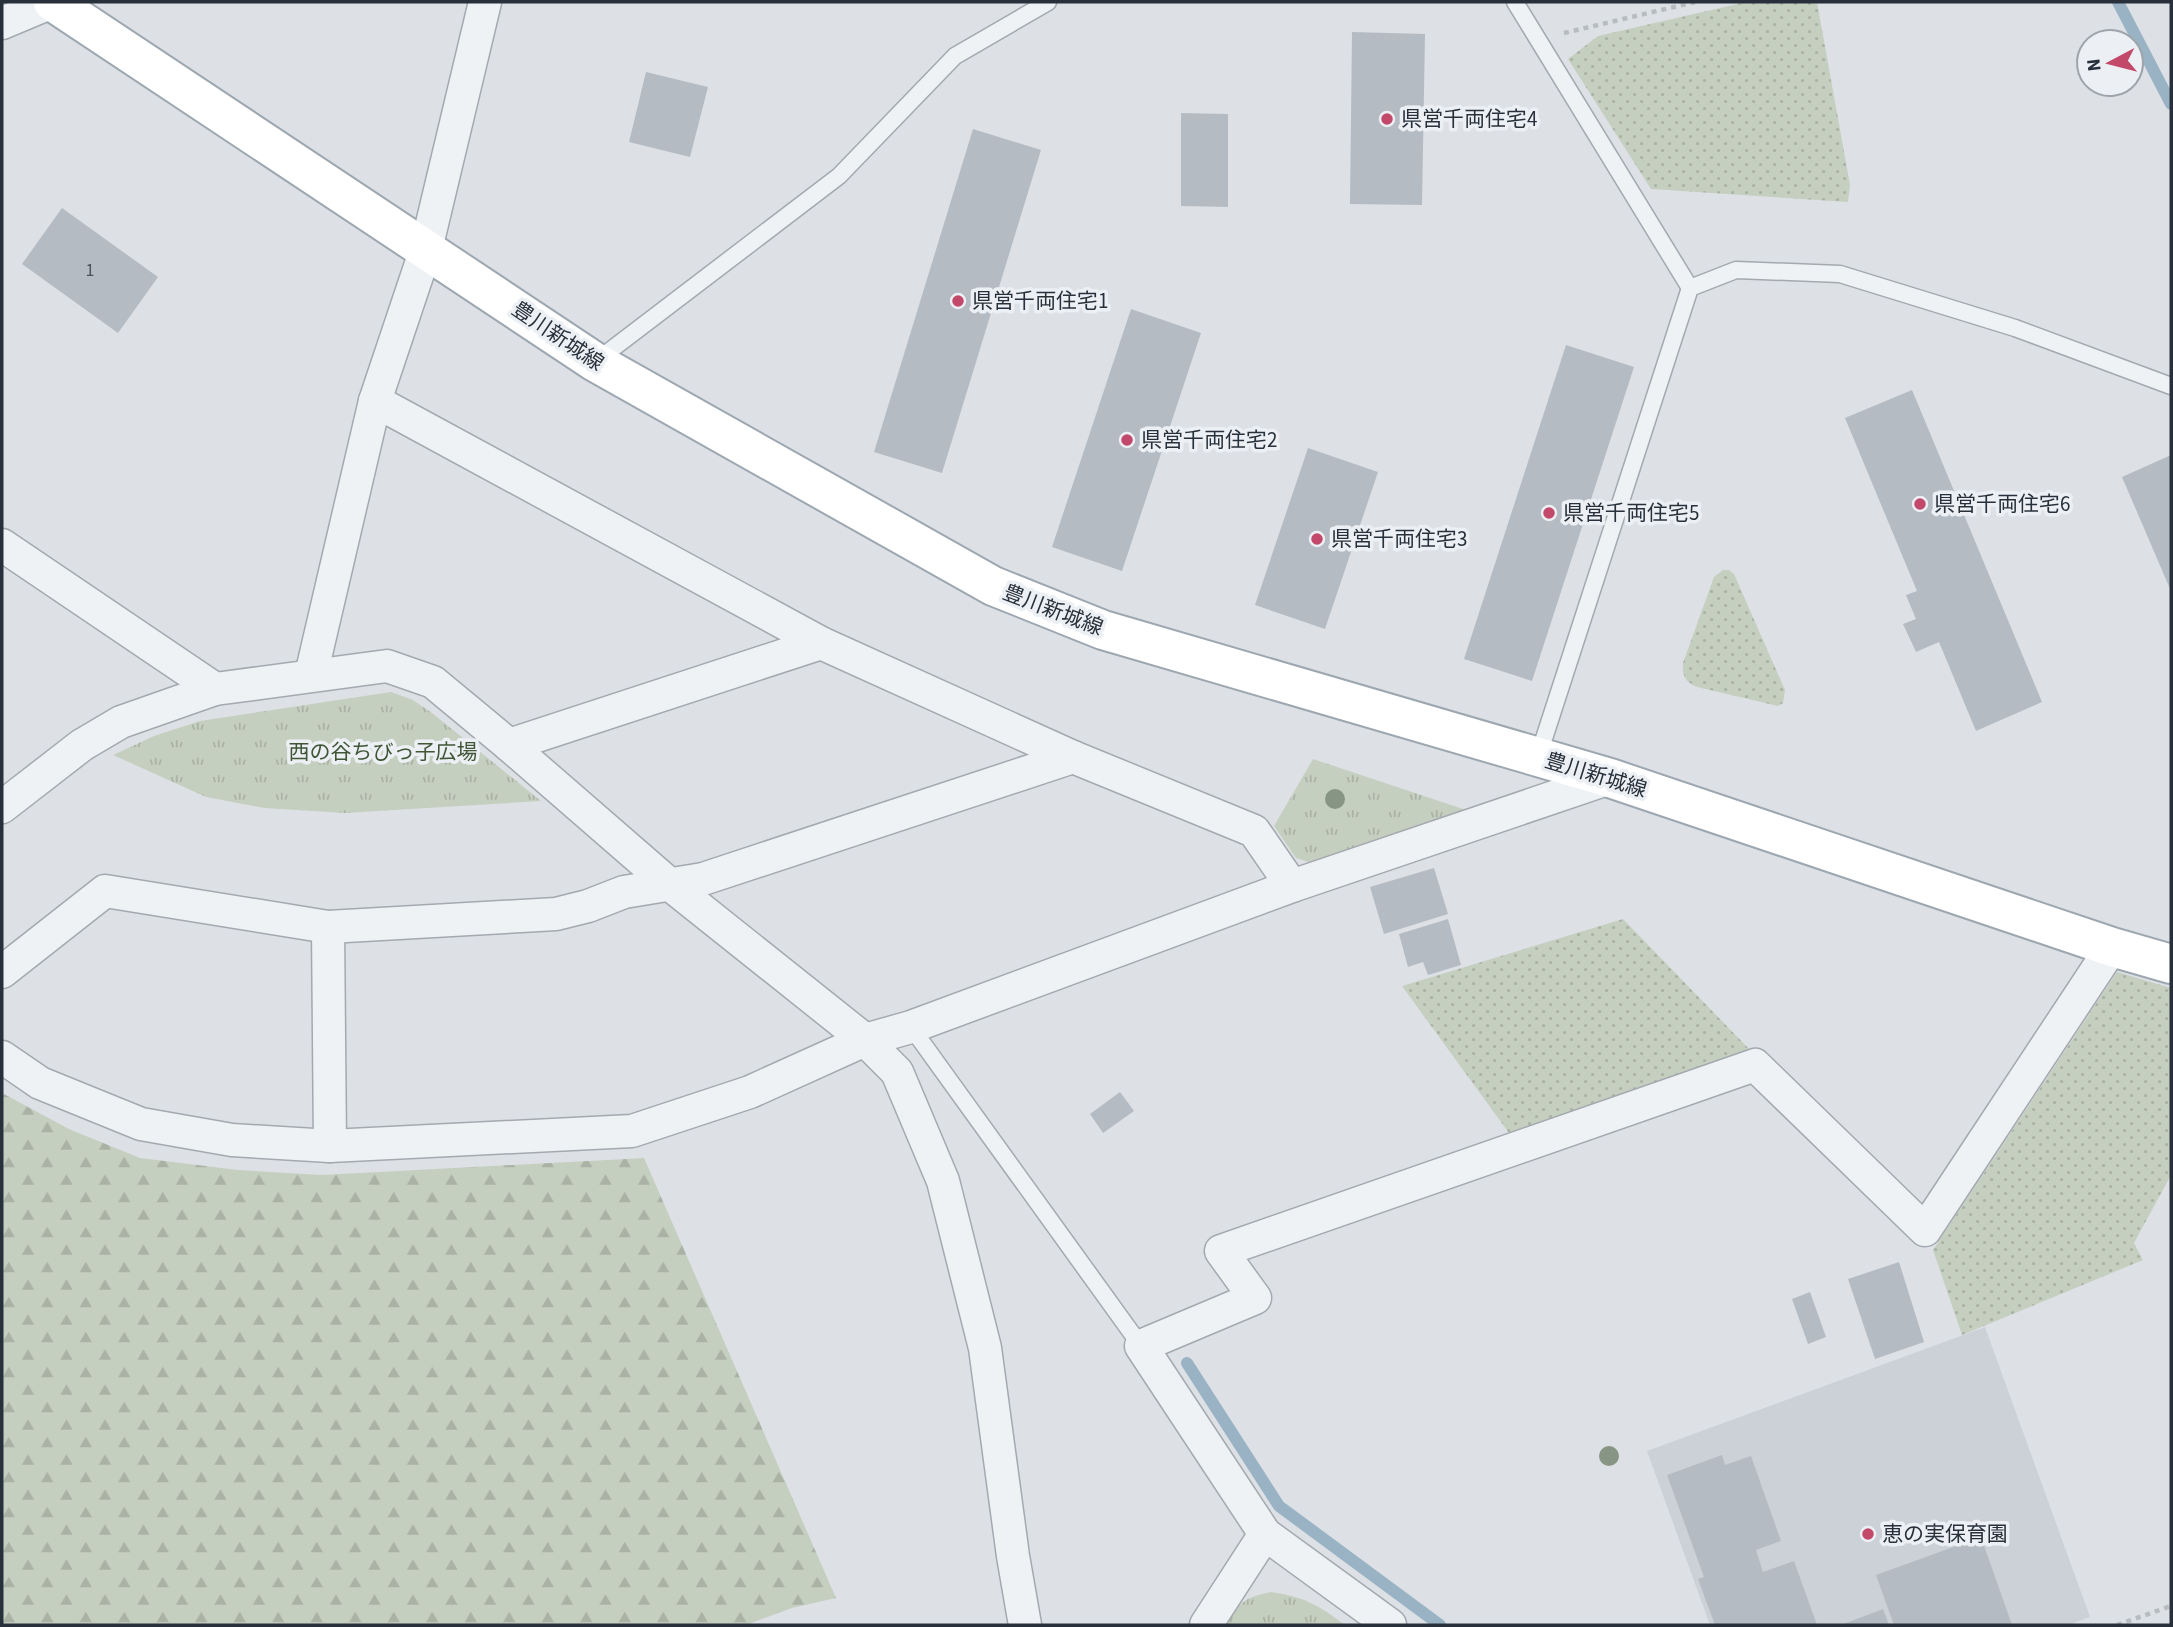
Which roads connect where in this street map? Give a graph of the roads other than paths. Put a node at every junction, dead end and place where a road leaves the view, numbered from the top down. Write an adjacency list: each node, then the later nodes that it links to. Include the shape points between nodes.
1 (52, 2): 5 (street); 6 (main road, 豊川新城線)
2 (485, 2): 6 (street)
3 (1048, 2): 8 (lane, via 955,56 839,176)
4 (1515, 2): 7 (lane)
5 (2, 23)
6 (426, 248): 8 (main road, 豊川新城線); 10 (street)
7 (1690, 288): 9 (lane, via 1736,270 1840,274 2015,328); 17 (lane)
8 (595, 362): 17 (main road, 豊川新城線, via 993,586 1104,630)
9 (2171, 386)
10 (375, 401): 12 (street); 13 (street)
11 (2, 545): 14 (street)
12 (821, 643): 15 (street); 16 (street)
13 (311, 675): 14 (street); 15 (street, via 387,666 433,682)
14 (215, 690): 19 (street, via 121,722 82,745)
15 (509, 745): 20 (street)
16 (1073, 757): 20 (street, via 703,879); 21 (street, via 1254,831)
17 (1538, 757): 18 (main road, 豊川新城線)
18 (1610, 778): 21 (street); 23 (main road, 豊川新城線)
19 (2, 807)
20 (668, 883): 22 (street, via 556,914); 27 (street)
21 (1292, 886): 26 (street)
22 (328, 927): 25 (street, via 105,891); 29 (street)
23 (2112, 947): 24 (main road, 豊川新城線); 30 (street, via 1925,1230 1755,1065 1221,1251 1255,1298)
24 (2171, 964)
25 (2, 972)
26 (911, 1027): 27 (street); 30 (lane)
27 (864, 1040): 29 (street, via 750,1092 632,1131); 32 (street, via 897,1072 943,1181 985,1348)
28 (2, 1057): 29 (street, via 40,1083 141,1124 232,1140)
29 (330, 1146)
30 (1141, 1346): 31 (street)
31 (1265, 1534): 33 (street); 34 (street)
32 (1025, 1625)
33 (1206, 1625)
34 (1390, 1625)

